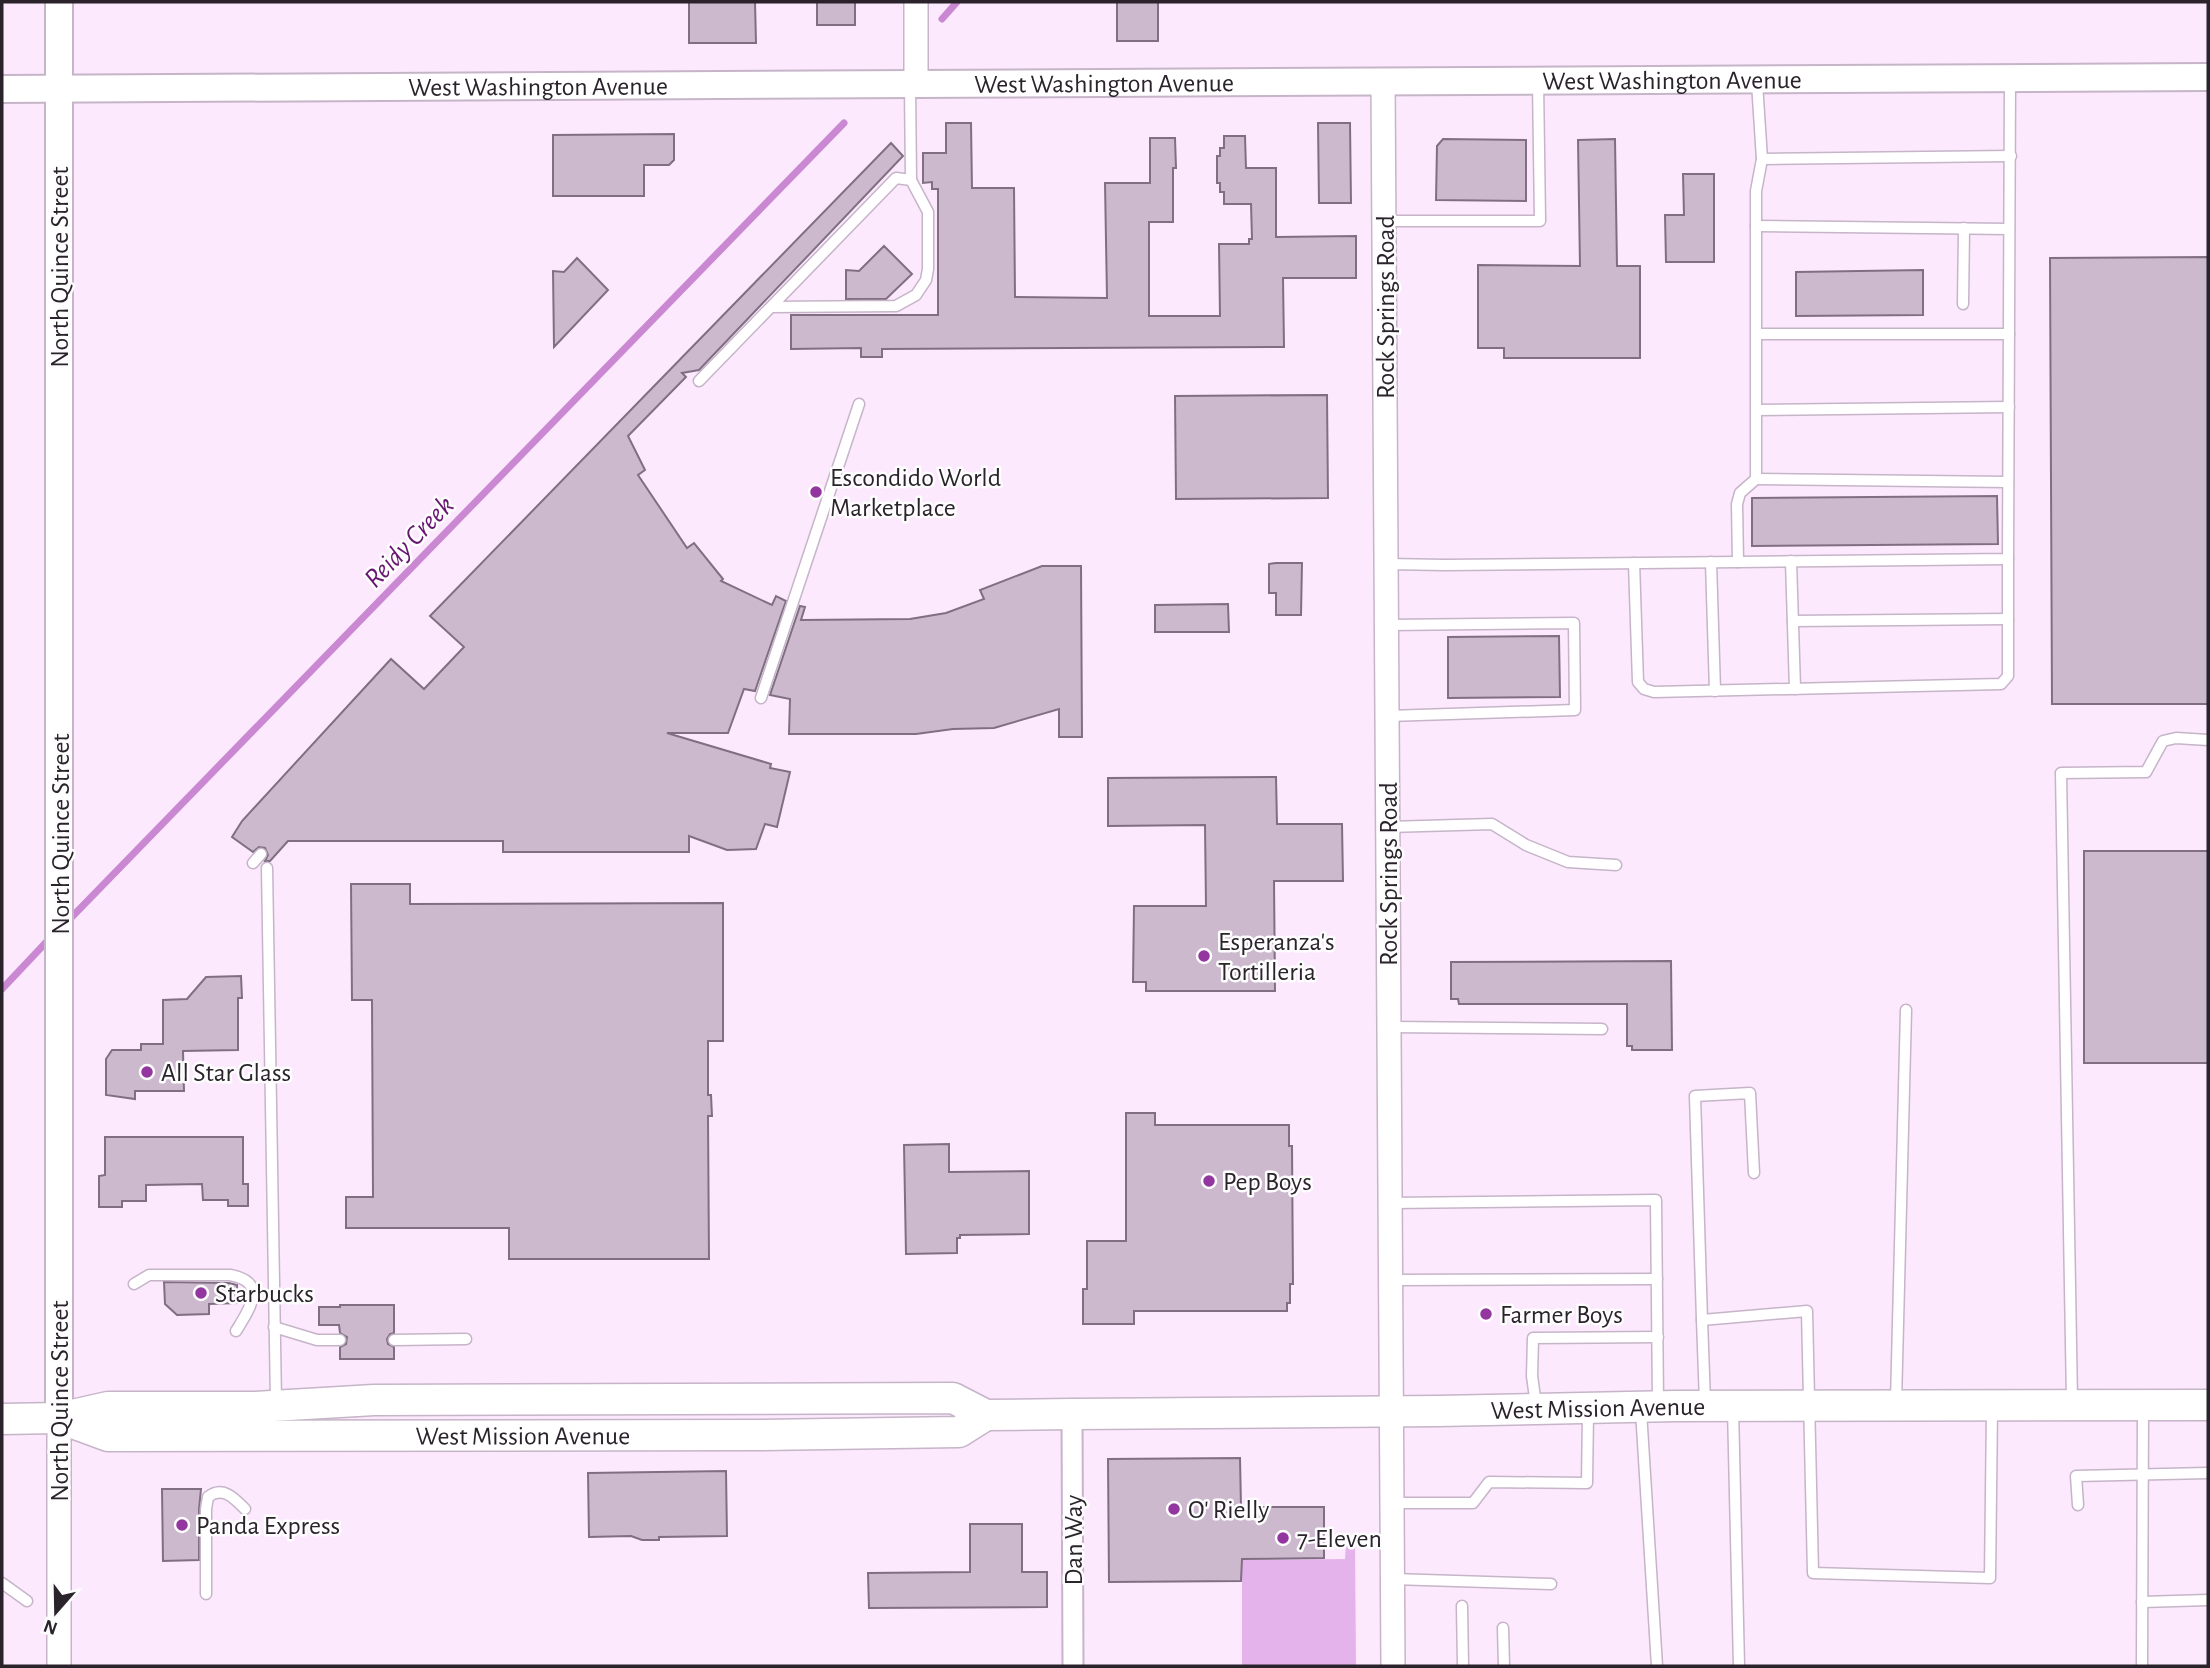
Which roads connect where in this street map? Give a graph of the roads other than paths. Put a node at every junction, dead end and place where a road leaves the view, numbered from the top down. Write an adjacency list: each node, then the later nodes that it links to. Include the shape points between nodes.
1 (59, 2): 10 (main road, North Quince Street)
2 (916, 2): 8 (street)
3 (2208, 77): 4 (main road, West Washington Avenue)
4 (2010, 78): 6 (main road, West Washington Avenue); 11 (lane)
5 (1538, 80): 6 (main road, West Washington Avenue); 7 (main road, West Washington Avenue); 14 (lane, via 1541,221)
6 (1757, 80): 12 (lane)
7 (1383, 81): 8 (main road, West Washington Avenue); 14 (street, Rock Springs Road)
8 (913, 84): 10 (main road, West Washington Avenue); 13 (lane)
9 (2, 89): 10 (main road, West Washington Avenue)
10 (60, 89): 76 (main road, North Quince Street)
11 (2011, 156): 12 (lane); 17 (lane)
12 (1762, 159): 15 (lane)
13 (911, 180): 19 (lane, via 896,178); 19 (lane, via 928,212 928,269 916,295 896,306)
14 (1384, 221): 33 (street, Rock Springs Road)
15 (1756, 226): 16 (lane); 20 (lane)
16 (1964, 228): 17 (lane); 18 (lane)
17 (2009, 229): 21 (lane)
18 (1963, 304)
19 (771, 307): 22 (lane)
20 (1757, 334): 21 (lane); 25 (lane)
21 (2009, 334): 24 (lane)
22 (699, 381)
23 (859, 404): 39 (lane)
24 (2009, 407): 25 (lane); 27 (lane)
25 (1758, 410): 26 (lane)
26 (1756, 479): 27 (lane); 31 (lane, via 1740,493 1737,505)
27 (2008, 482): 28 (lane)
28 (2008, 559): 29 (lane); 34 (lane)
29 (1791, 561): 31 (lane); 35 (lane)
30 (1710, 562): 31 (lane); 32 (lane); 38 (lane)
31 (1738, 562)
32 (1634, 563): 33 (lane); 38 (lane, via 1640,686 1654,692)
33 (1386, 564): 36 (street, Rock Springs Road)
34 (2008, 619): 35 (lane); 37 (lane, via 2008,676 2001,684)
35 (1793, 621): 37 (lane)
36 (1387, 625): 40 (street, Rock Springs Road); 40 (lane, via 1574,623 1575,710)
37 (1795, 689): 38 (lane)
38 (1715, 691)
39 (761, 698)
40 (1387, 716): 42 (street, Rock Springs Road)
41 (2208, 740): 63 (lane, via 2163,741 2146,772 2061,773)
42 (1388, 827): 45 (lane, via 1492,824 1526,845 1568,862); 48 (street, Rock Springs Road)
43 (261, 855): 44 (lane)
44 (253, 863)
45 (1616, 865)
46 (267, 868): 56 (lane)
47 (1906, 1010): 69 (lane)
48 (1389, 1027): 49 (lane); 51 (street, Rock Springs Road)
49 (1602, 1029)
50 (1754, 1173): 55 (lane, via 1750,1093 1695,1096)
51 (1390, 1203): 52 (lane, via 1656,1200); 53 (street, Rock Springs Road)
52 (1657, 1279): 53 (lane); 58 (lane)
53 (1391, 1280): 73 (street, Rock Springs Road)
54 (134, 1284): 57 (lane, via 149,1275 241,1277 249,1284 253,1300)
55 (1702, 1320): 67 (lane); 68 (lane, via 1807,1311)
56 (274, 1327): 60 (lane, via 317,1340); 66 (lane)
57 (236, 1331)
58 (1658, 1337): 70 (lane); 72 (lane, via 1533,1338)
59 (466, 1339): 61 (lane)
60 (340, 1340)
61 (394, 1340)
62 (1992, 1405): 63 (main road, West Mission Avenue); 68 (lane, via 1990,1578 1813,1573); 69 (main road, West Mission Avenue)
63 (2072, 1405): 64 (main road, West Mission Avenue)
64 (2143, 1405): 65 (main road, West Mission Avenue); 78 (lane)
65 (2208, 1405)
66 (276, 1406): 75 (main road, West Mission Avenue, via 374,1400 953,1398); 76 (main road, West Mission Avenue, via 108,1407)
67 (1719, 1406): 68 (main road, West Mission Avenue); 70 (main road, West Mission Avenue); 98 (lane)
68 (1811, 1406): 69 (main road, West Mission Avenue)
69 (1896, 1406)
70 (1650, 1407): 71 (main road, West Mission Avenue); 97 (lane)
71 (1588, 1408): 72 (main road, West Mission Avenue); 80 (lane, via 1587,1483 1489,1482 1473,1503)
72 (1536, 1409): 73 (main road, West Mission Avenue)
73 (1390, 1412): 74 (main road, West Mission Avenue); 80 (street, Rock Springs Road)
74 (1074, 1414): 75 (main road, West Mission Avenue); 93 (street, Dan Way)
75 (986, 1415): 76 (main road, West Mission Avenue, via 959,1432 757,1435 108,1437)
76 (59, 1418): 77 (main road, West Mission Avenue); 92 (street, North Quince Street)
77 (2, 1419)
78 (2143, 1473): 79 (lane); 81 (lane, via 2076,1476); 89 (lane)
79 (2208, 1473)
80 (1392, 1503): 83 (street, Rock Springs Road)
81 (2078, 1505)
82 (245, 1509): 86 (lane, via 232,1495 208,1497)
83 (1392, 1579): 85 (lane); 94 (street, Rock Springs Road)
84 (2, 1583): 88 (lane)
85 (1551, 1584)
86 (206, 1594)
87 (2208, 1600): 89 (lane)
88 (27, 1601)
89 (2142, 1602): 99 (lane)
90 (1462, 1606): 95 (lane)
91 (1503, 1628): 96 (lane)
92 (59, 1666)
93 (1073, 1666)
94 (1393, 1666)
95 (1463, 1666)
96 (1504, 1666)
97 (1657, 1666)
98 (1739, 1666)
99 (2142, 1666)

